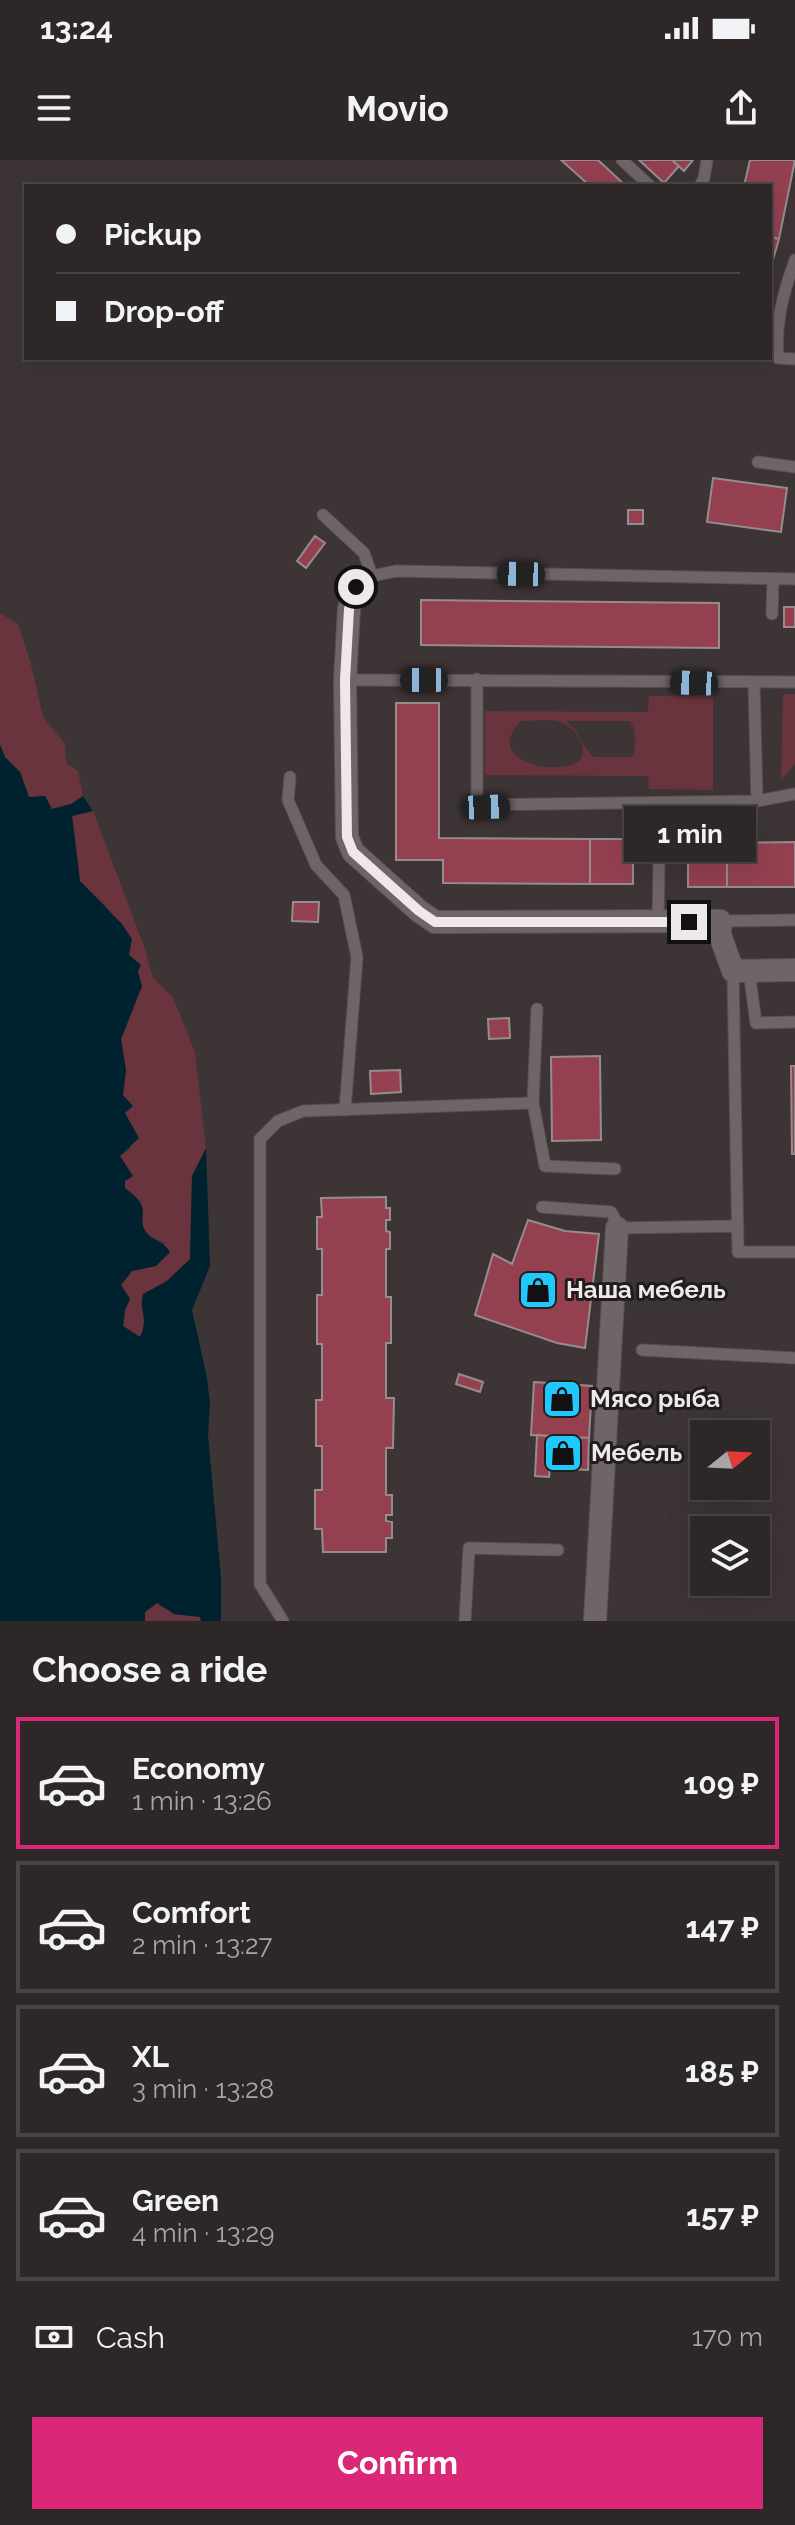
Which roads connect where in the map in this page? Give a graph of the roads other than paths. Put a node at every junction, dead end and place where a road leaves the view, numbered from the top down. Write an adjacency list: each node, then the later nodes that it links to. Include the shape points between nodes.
1 (622, 160): 3 (lane)
2 (707, 160): 4 (lane)
3 (648, 184)
4 (701, 184)
5 (795, 260): 6 (lane, via 776,335 778,358)
6 (795, 359)
7 (758, 462): 8 (lane)
8 (795, 467)
9 (323, 515): 12 (lane, via 364,553)
10 (773, 579): 11 (lane); 12 (lane, via 396,571); 13 (lane)
11 (795, 579)
12 (364, 581): 15 (street, via 349,609)
13 (772, 614)
14 (477, 679): 15 (lane); 16 (lane); 21 (lane, via 479,805)
15 (345, 680): 24 (street, via 347,837 353,852 419,911 435,922)
16 (754, 682): 17 (lane); 20 (lane)
17 (795, 682)
18 (290, 777): 30 (lane, via 288,800 316,865 344,895 357,957)
19 (795, 794): 20 (lane)
20 (757, 801): 21 (lane)
21 (660, 803): 24 (lane)
22 (795, 920): 23 (lane)
23 (720, 921): 24 (street); 26 (street, via 720,935)
24 (658, 922)
25 (795, 970): 26 (street)
26 (741, 971): 28 (lane, via 756,1023); 33 (lane)
27 (537, 1009): 29 (lane)
28 (795, 1022)
29 (533, 1103): 30 (lane); 31 (lane, via 545,1166)
30 (345, 1110): 39 (lane, via 303,1111 278,1121 260,1139 260,1584)
31 (615, 1169)
32 (542, 1207): 34 (lane, via 611,1212)
33 (738, 1226): 34 (lane); 35 (lane, via 738,1252)
34 (617, 1228): 41 (street)
35 (795, 1252)
36 (642, 1350): 37 (lane)
37 (795, 1358)
38 (558, 1550): 40 (lane, via 469,1548)
39 (283, 1621)
40 (465, 1621)
41 (595, 1621)

